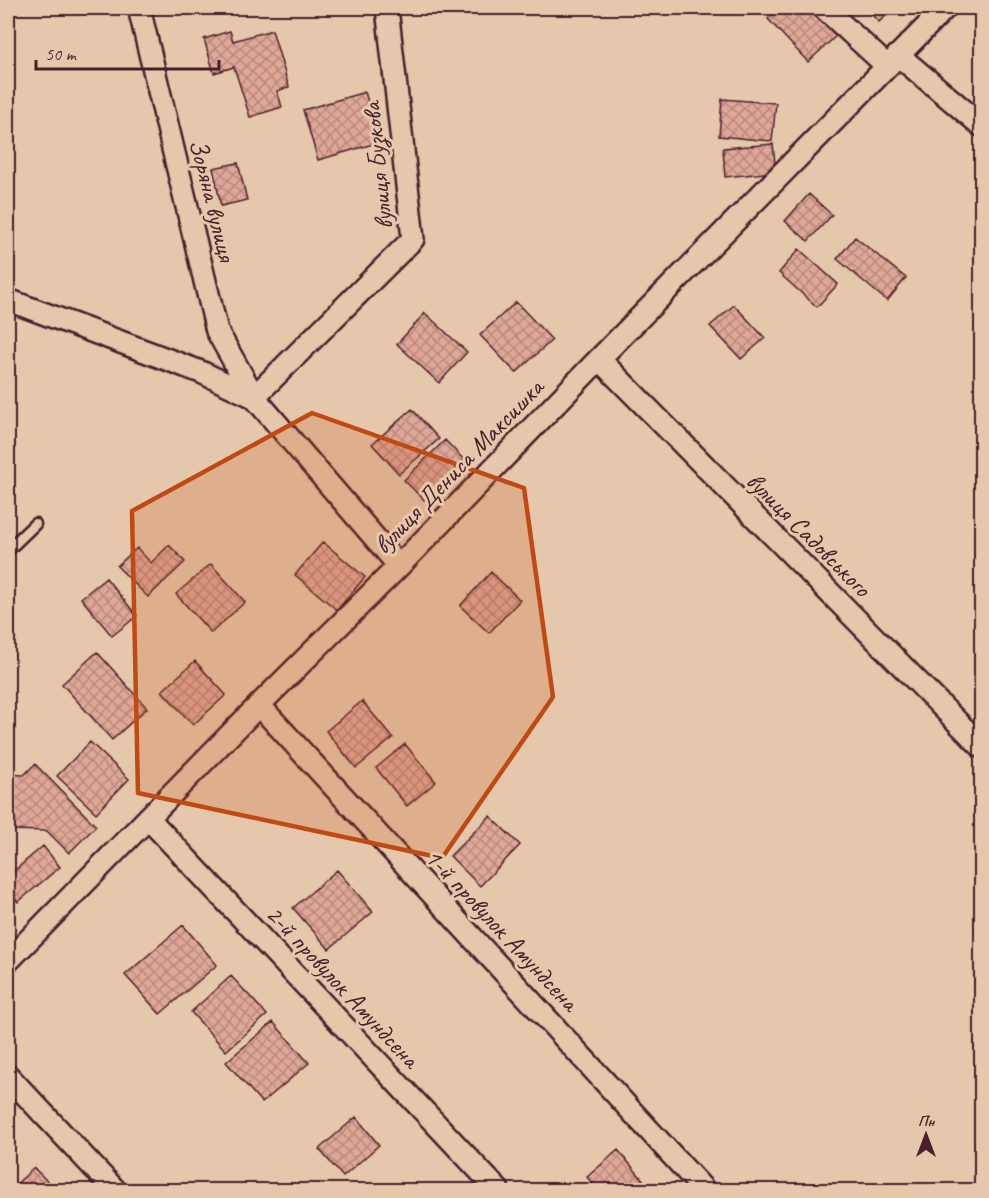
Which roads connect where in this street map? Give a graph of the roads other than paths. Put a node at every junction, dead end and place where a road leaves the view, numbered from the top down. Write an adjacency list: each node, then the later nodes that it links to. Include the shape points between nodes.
1 (139, 8): 9 (street, Зоряна вулиця, via 217,331)
2 (387, 8): 9 (street, вулиця Бузкова, via 412,238)
3 (824, 8): 5 (street)
4 (945, 8): 5 (street, вулиця Дениса Максишка)
5 (893, 60): 6 (street); 8 (street, вулиця Дениса Максишка)
6 (981, 126)
7 (8, 300): 9 (street, via 201,372)
8 (599, 359): 12 (street, вулиця Дениса Максишка); 14 (street, вулиця Садовського)
9 (254, 397): 12 (street)
10 (35, 524): 11 (lane)
11 (8, 550)
12 (399, 566): 13 (street, вулиця Дениса Максишка)
13 (259, 705): 15 (street, вулиця Дениса Максишка); 20 (street, 1-й провулок Амундсена)
14 (981, 747)
15 (148, 818): 16 (street, вулиця Дениса Максишка); 19 (street, 2-й провулок Амундсена)
16 (8, 961)
17 (8, 1076): 18 (street)
18 (115, 1191)
19 (498, 1191)
20 (704, 1191)

